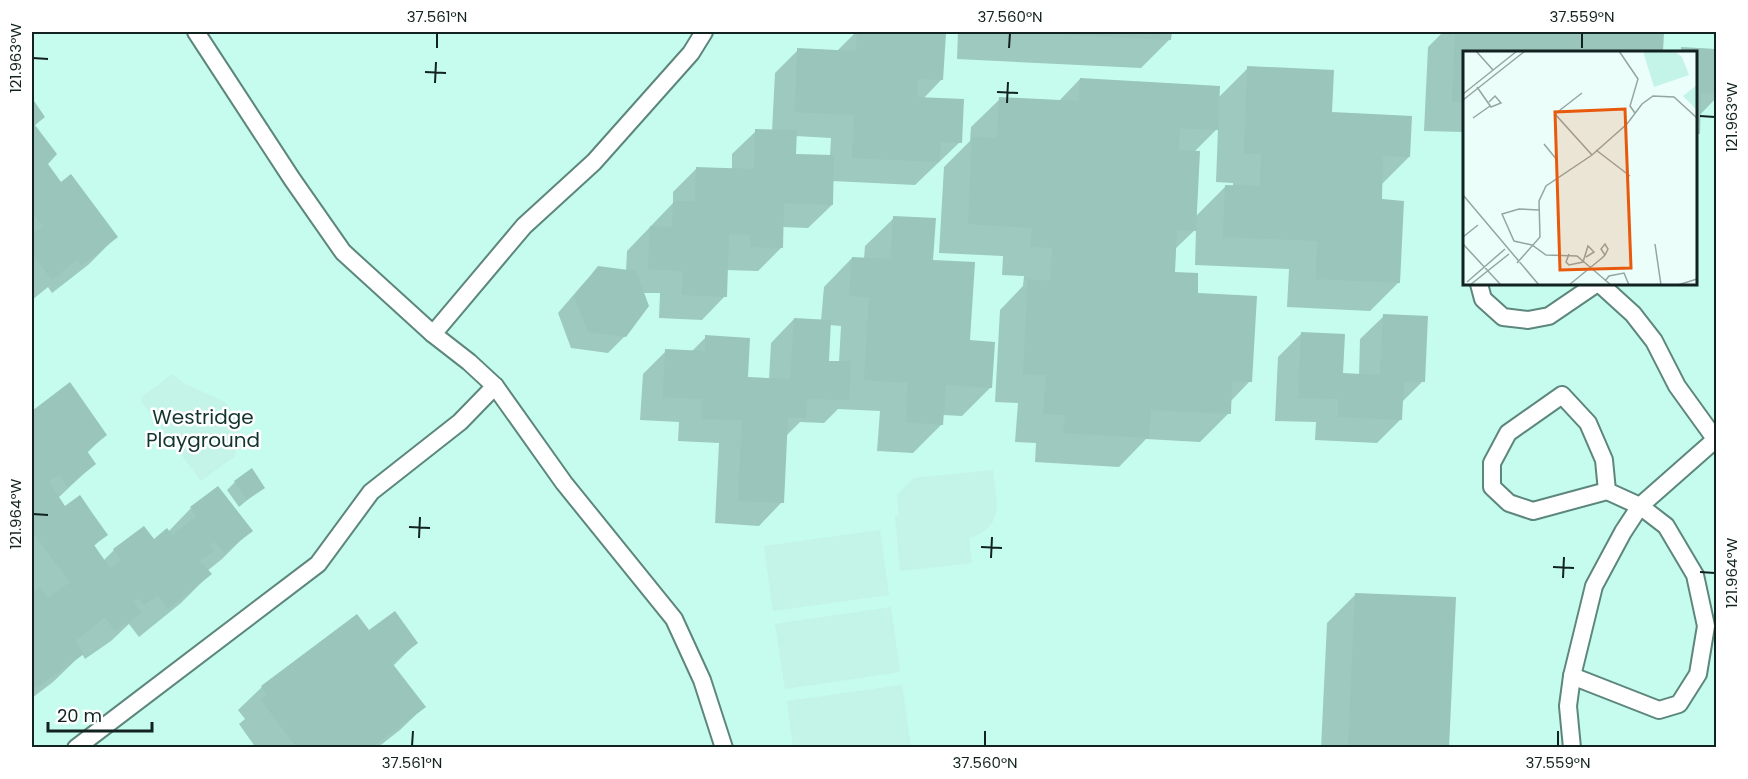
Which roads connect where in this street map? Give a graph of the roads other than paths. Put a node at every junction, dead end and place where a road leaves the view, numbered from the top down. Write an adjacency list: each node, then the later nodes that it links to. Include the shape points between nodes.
1 (196, 32): 6 (lane, via 344,252)
2 (704, 32): 6 (lane, via 691,53 602,153 524,226)
3 (1479, 285): 4 (lane, via 1483,300 1503,317 1528,320 1549,316)
4 (1595, 285)
5 (1601, 285): 8 (lane, via 1633,314 1654,341 1677,387)
6 (433, 334): 7 (lane)
7 (495, 386): 12 (lane, via 460,422 371,492 318,564); 13 (lane, via 564,483 674,619 702,680)
8 (1716, 439): 10 (lane)
9 (1607, 491): 9 (lane, via 1604,460 1588,423 1562,395 1508,434 1492,463 1492,487 1509,503 1533,511); 10 (lane)
10 (1640, 507): 11 (lane, via 1594,586); 11 (lane, via 1666,526 1695,575 1706,626 1698,674 1679,704 1659,710)
11 (1572, 675): 14 (lane, via 1568,706)
12 (76, 747)
13 (724, 747)
14 (1572, 747)

